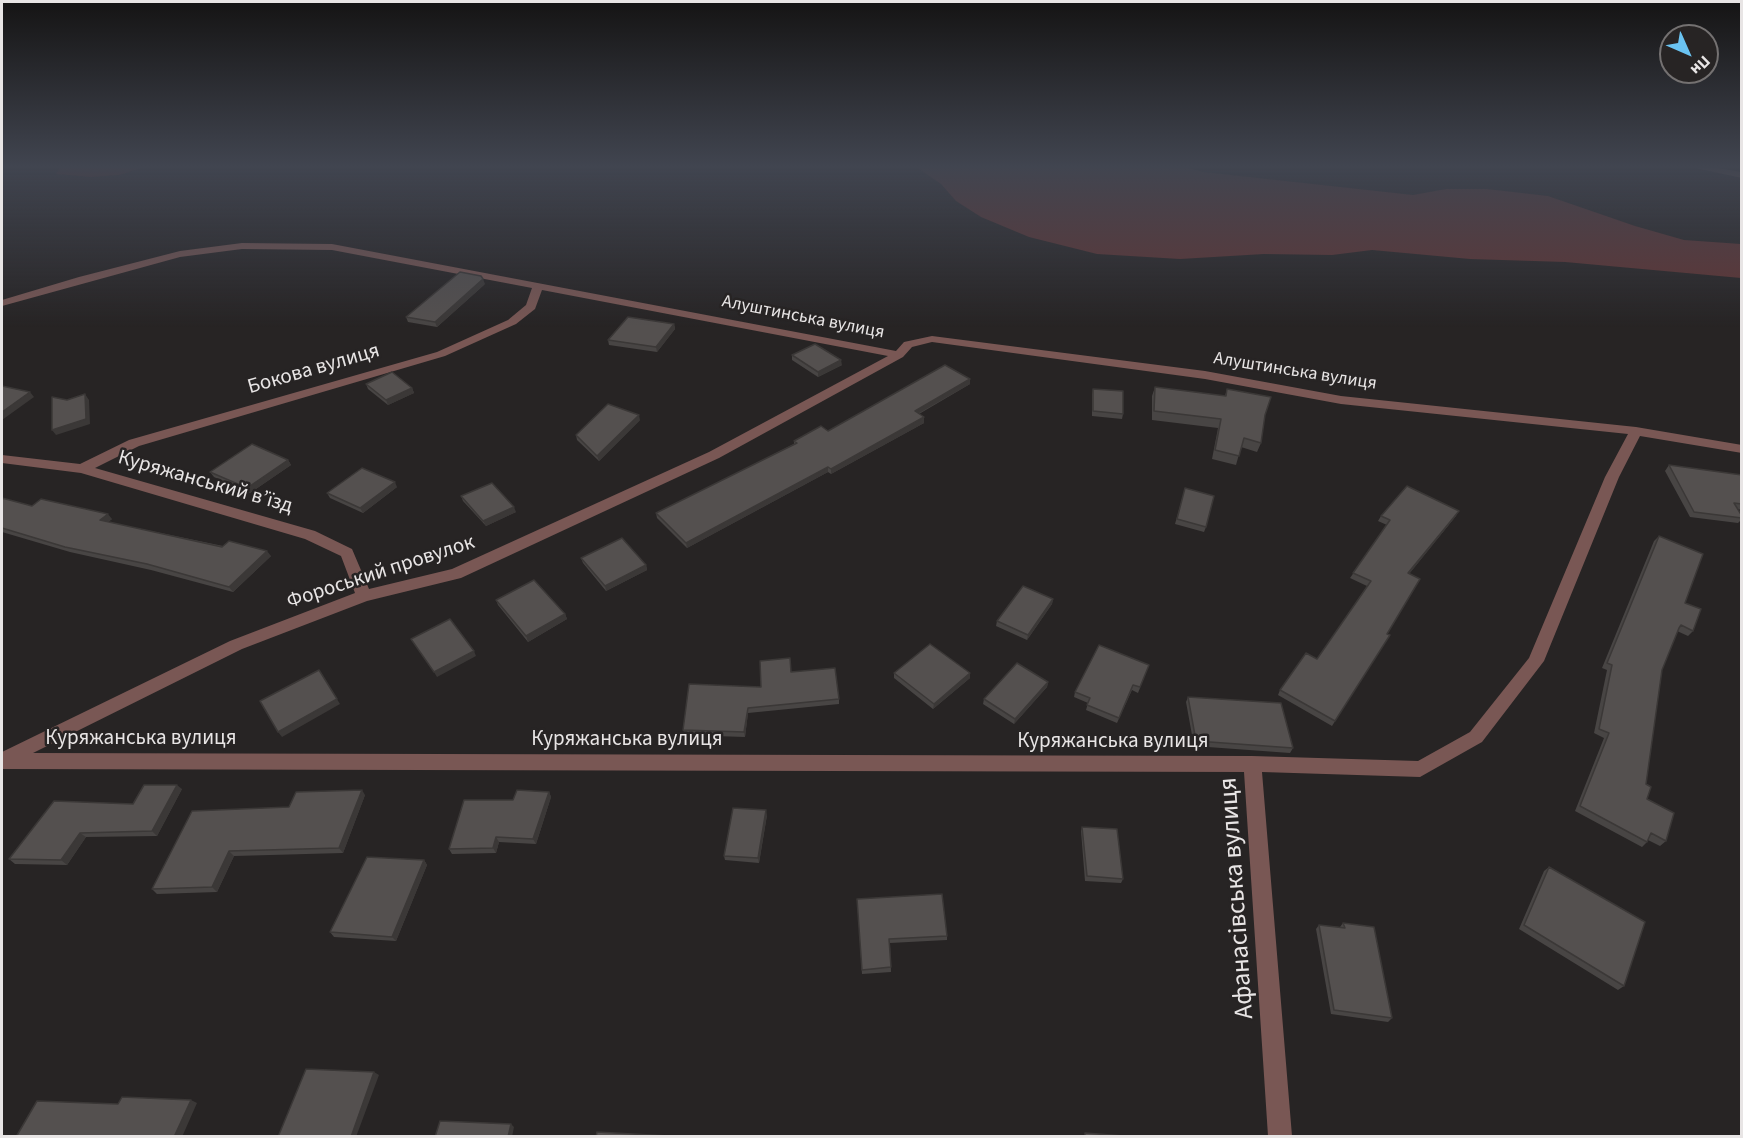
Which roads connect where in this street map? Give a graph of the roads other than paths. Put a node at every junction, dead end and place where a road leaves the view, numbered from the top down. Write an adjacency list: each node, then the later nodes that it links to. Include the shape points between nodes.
1 (539, 285): 2 (street, Алуштинська вулиця, via 332,247 242,246 180,254); 3 (street, Алуштинська вулиця); 7 (street, Бокова вулиця, via 531,307 512,322 441,354 134,443)
2 (2, 303)
3 (899, 355): 4 (street, Алуштинська вулиця, via 908,344 932,339 1205,375 1341,400); 8 (street, Фороський провулок, via 714,455 456,574)
4 (1636, 431): 5 (street, Алуштинська вулиця); 10 (street, Афанасівська вулиця, via 1612,477 1536,661 1476,737 1420,769)
5 (1742, 449)
6 (2, 459): 7 (street, Куряжанський в’їзд)
7 (82, 469): 8 (street, Куряжанський в’їзд, via 310,535 347,553)
8 (364, 596): 9 (street, Фороський провулок, via 236,645)
9 (2, 761): 10 (street, Куряжанська вулиця)
10 (1252, 764): 11 (street, Афанасівська вулиця)
11 (1280, 1137)

